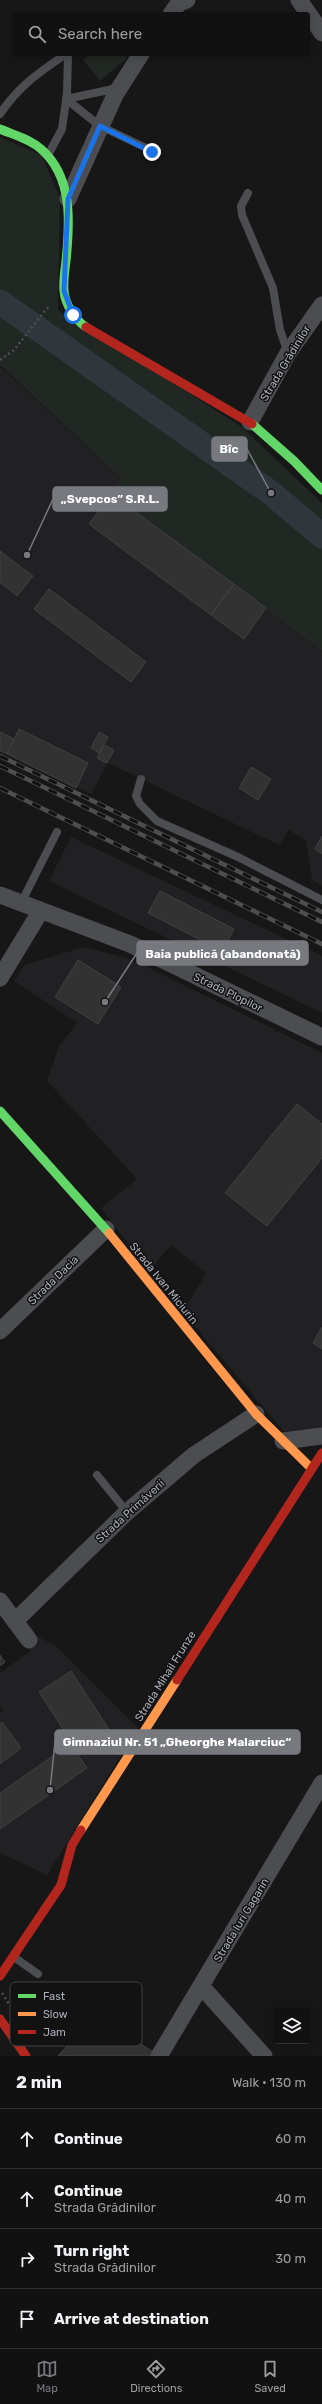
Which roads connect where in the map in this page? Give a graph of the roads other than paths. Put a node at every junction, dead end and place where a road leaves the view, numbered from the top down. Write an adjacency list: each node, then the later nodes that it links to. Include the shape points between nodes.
1 (299, 0): 2 (street)
2 (307, 12)
3 (310, 16): 4 (street)
4 (322, 33)
5 (64, 56): 10 (lane, via 13,94)
6 (67, 56): 9 (lane)
7 (140, 56): 8 (street)
8 (120, 88): 9 (lane); 11 (street)
9 (66, 99): 11 (lane); 14 (lane, via 62,129)
10 (0, 114)
11 (100, 126): 13 (lane); 16 (street)
12 (0, 129): 14 (main road, via 40,148)
13 (157, 153)
14 (48, 156): 16 (main road, via 62,178)
15 (248, 193): 18 (lane, via 241,206 242,215 273,288 280,330)
16 (68, 199): 19 (main road, via 64,291 67,304 81,324)
17 (322, 305): 18 (street, Strada Grădinilor)
18 (288, 353): 19 (street, Strada Grădinilor)
19 (250, 422): 20 (main road)
20 (322, 490)
21 (141, 779): 24 (lane, via 136,796 140,804 158,821 238,857)
22 (57, 832): 25 (lane)
23 (0, 895): 25 (street, Strada Plopilor)
24 (322, 900)
25 (21, 903): 26 (street, Strada Plopilor)
26 (40, 912): 27 (street); 28 (street, Strada Plopilor, via 130,944)
27 (0, 978)
28 (322, 1037)
29 (0, 1111): 30 (main road, Strada Ivan Miciurin)
30 (106, 1229): 31 (street, Strada Dacia); 32 (main road, Strada Ivan Miciurin)
31 (0, 1331)
32 (256, 1414): 34 (main road, Strada Ivan Miciurin); 38 (street, Strada Primăverii, via 194,1455)
33 (322, 1436): 34 (street)
34 (283, 1441): 36 (main road, Strada Ivan Miciurin)
35 (322, 1453): 36 (main road, Strada Mihail Frunze)
36 (311, 1468): 43 (main road, Strada Mihail Frunze, via 72,1845 60,1885)
37 (97, 1475): 38 (lane)
38 (127, 1512): 40 (street, Strada Primăverii)
39 (0, 1601): 40 (street)
40 (15, 1621): 41 (street)
41 (29, 1640)
42 (322, 1783): 46 (street, Strada Iuri Gagarin)
43 (14, 1957): 44 (lane); 45 (main road, Strada Mihail Frunze)
44 (38, 1974)
45 (0, 1976)
46 (201, 1986): 51 (street, Strada Iuri Gagarin); 52 (street)
47 (0, 2019): 48 (main road)
48 (10, 2033)
49 (19, 2046): 50 (main road)
50 (26, 2056)
51 (159, 2056)
52 (264, 2056)

